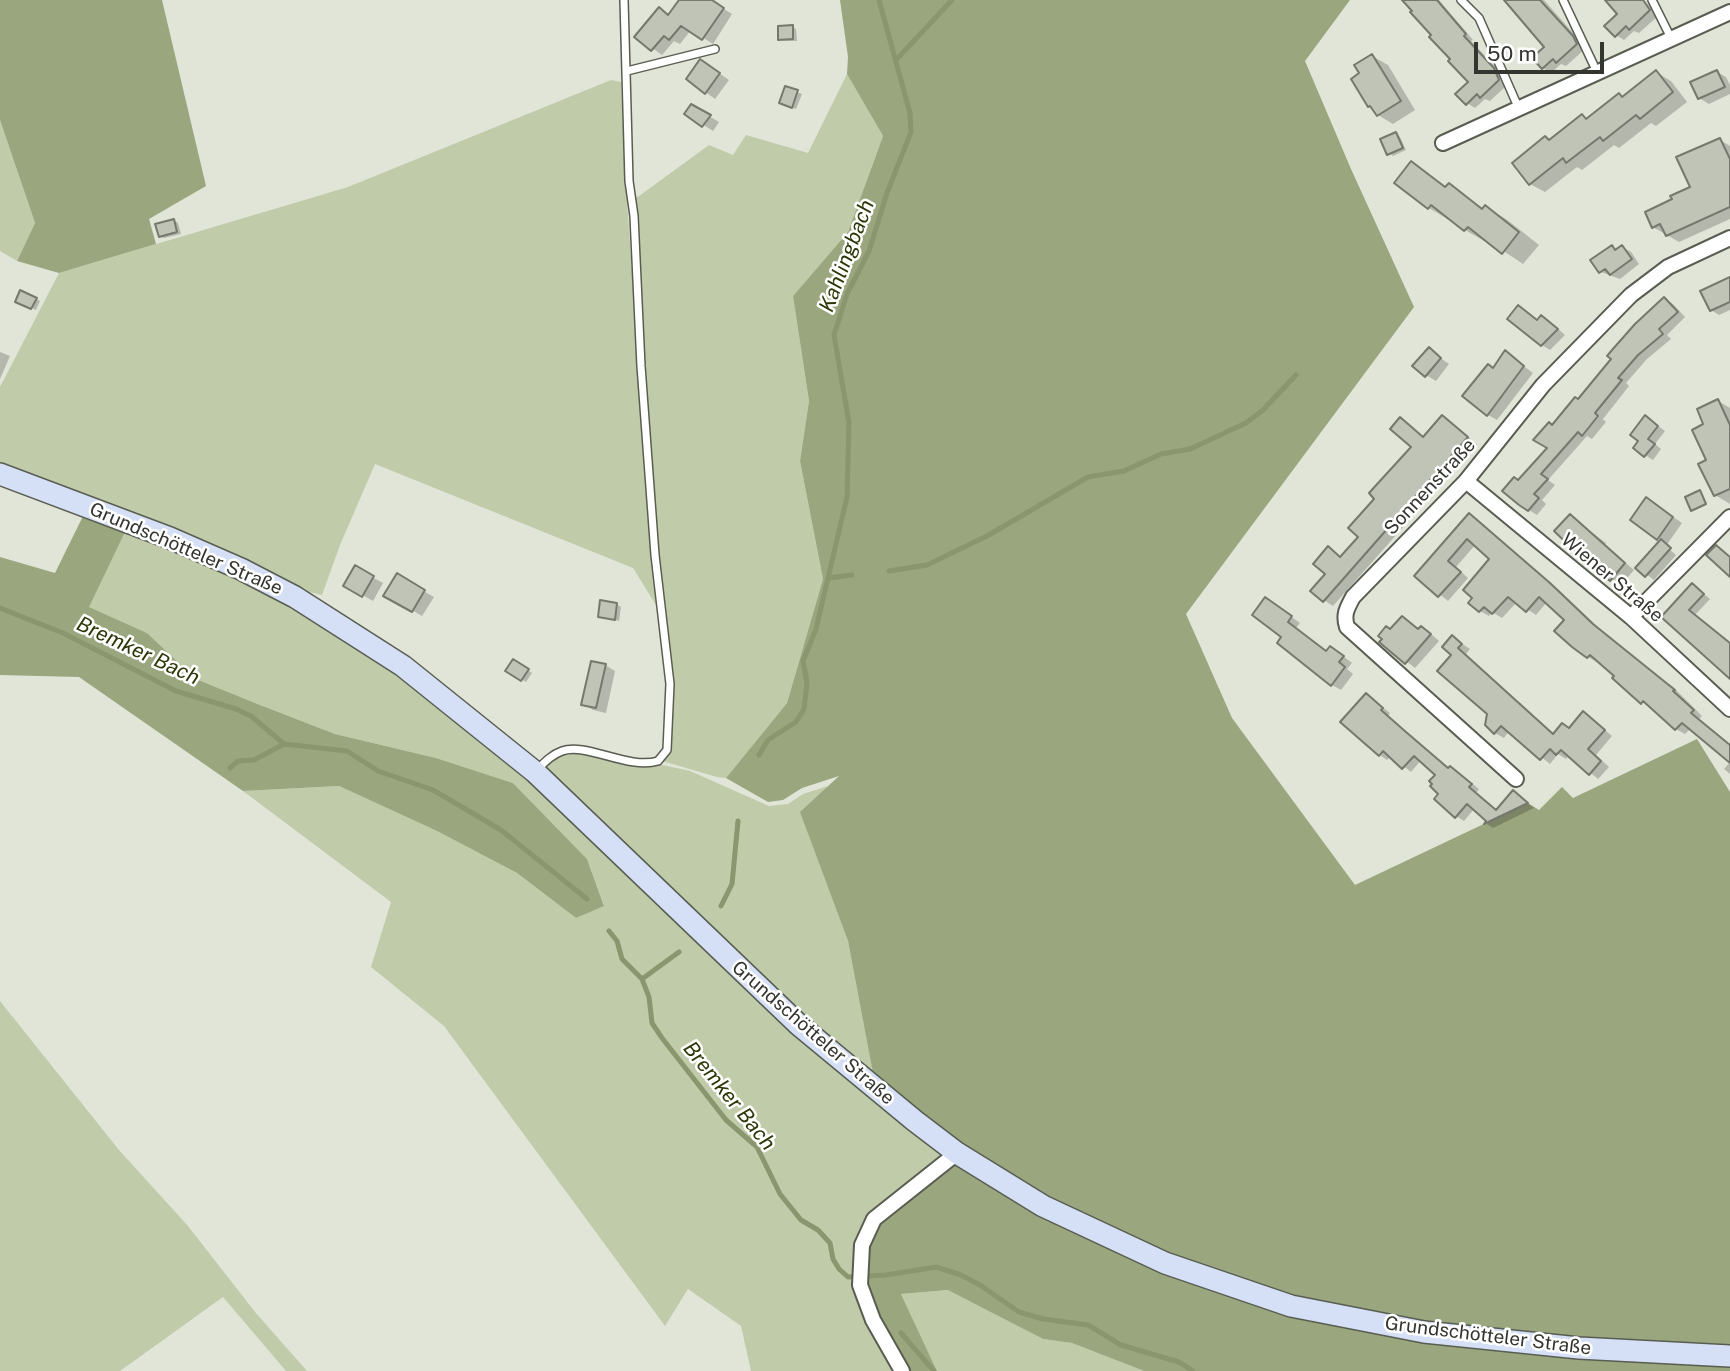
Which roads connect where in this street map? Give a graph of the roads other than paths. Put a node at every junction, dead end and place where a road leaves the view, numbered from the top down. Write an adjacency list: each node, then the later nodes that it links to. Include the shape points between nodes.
1 (624, 0): 8 (lane)
2 (1461, 0): 10 (lane, via 1479,18)
3 (1563, 0): 9 (lane)
4 (1652, 0): 6 (lane)
5 (1730, 12): 6 (street)
6 (1671, 38): 9 (street)
7 (715, 49): 8 (lane)
8 (627, 71): 18 (lane, via 642,379 670,684 667,750 658,761 642,764 569,749 550,757)
9 (1597, 72): 10 (street)
10 (1519, 109): 11 (street)
11 (1443, 143)
12 (1730, 238): 14 (street, Sonnenstraße, via 1668,267 1631,295 1543,385)
13 (0, 474): 18 (main road, Grundschötteler Straße, via 170,538 295,597 403,666)
14 (1466, 481): 16 (street, Wiener Straße); 19 (street, Sonnenstraße, via 1353,597 1345,619 1347,627)
15 (1730, 517): 16 (street)
16 (1631, 617): 17 (street, Wiener Straße)
17 (1730, 709)
18 (535, 772): 20 (main road, Grundschötteler Straße, via 799,1025)
19 (1516, 779)
20 (957, 1153): 21 (main road, Grundschötteler Straße, via 1044,1206 1165,1263 1291,1306 1424,1332 1579,1348); 22 (street, via 874,1219 862,1245 860,1285 873,1321)
21 (1730, 1356)
22 (902, 1371)

